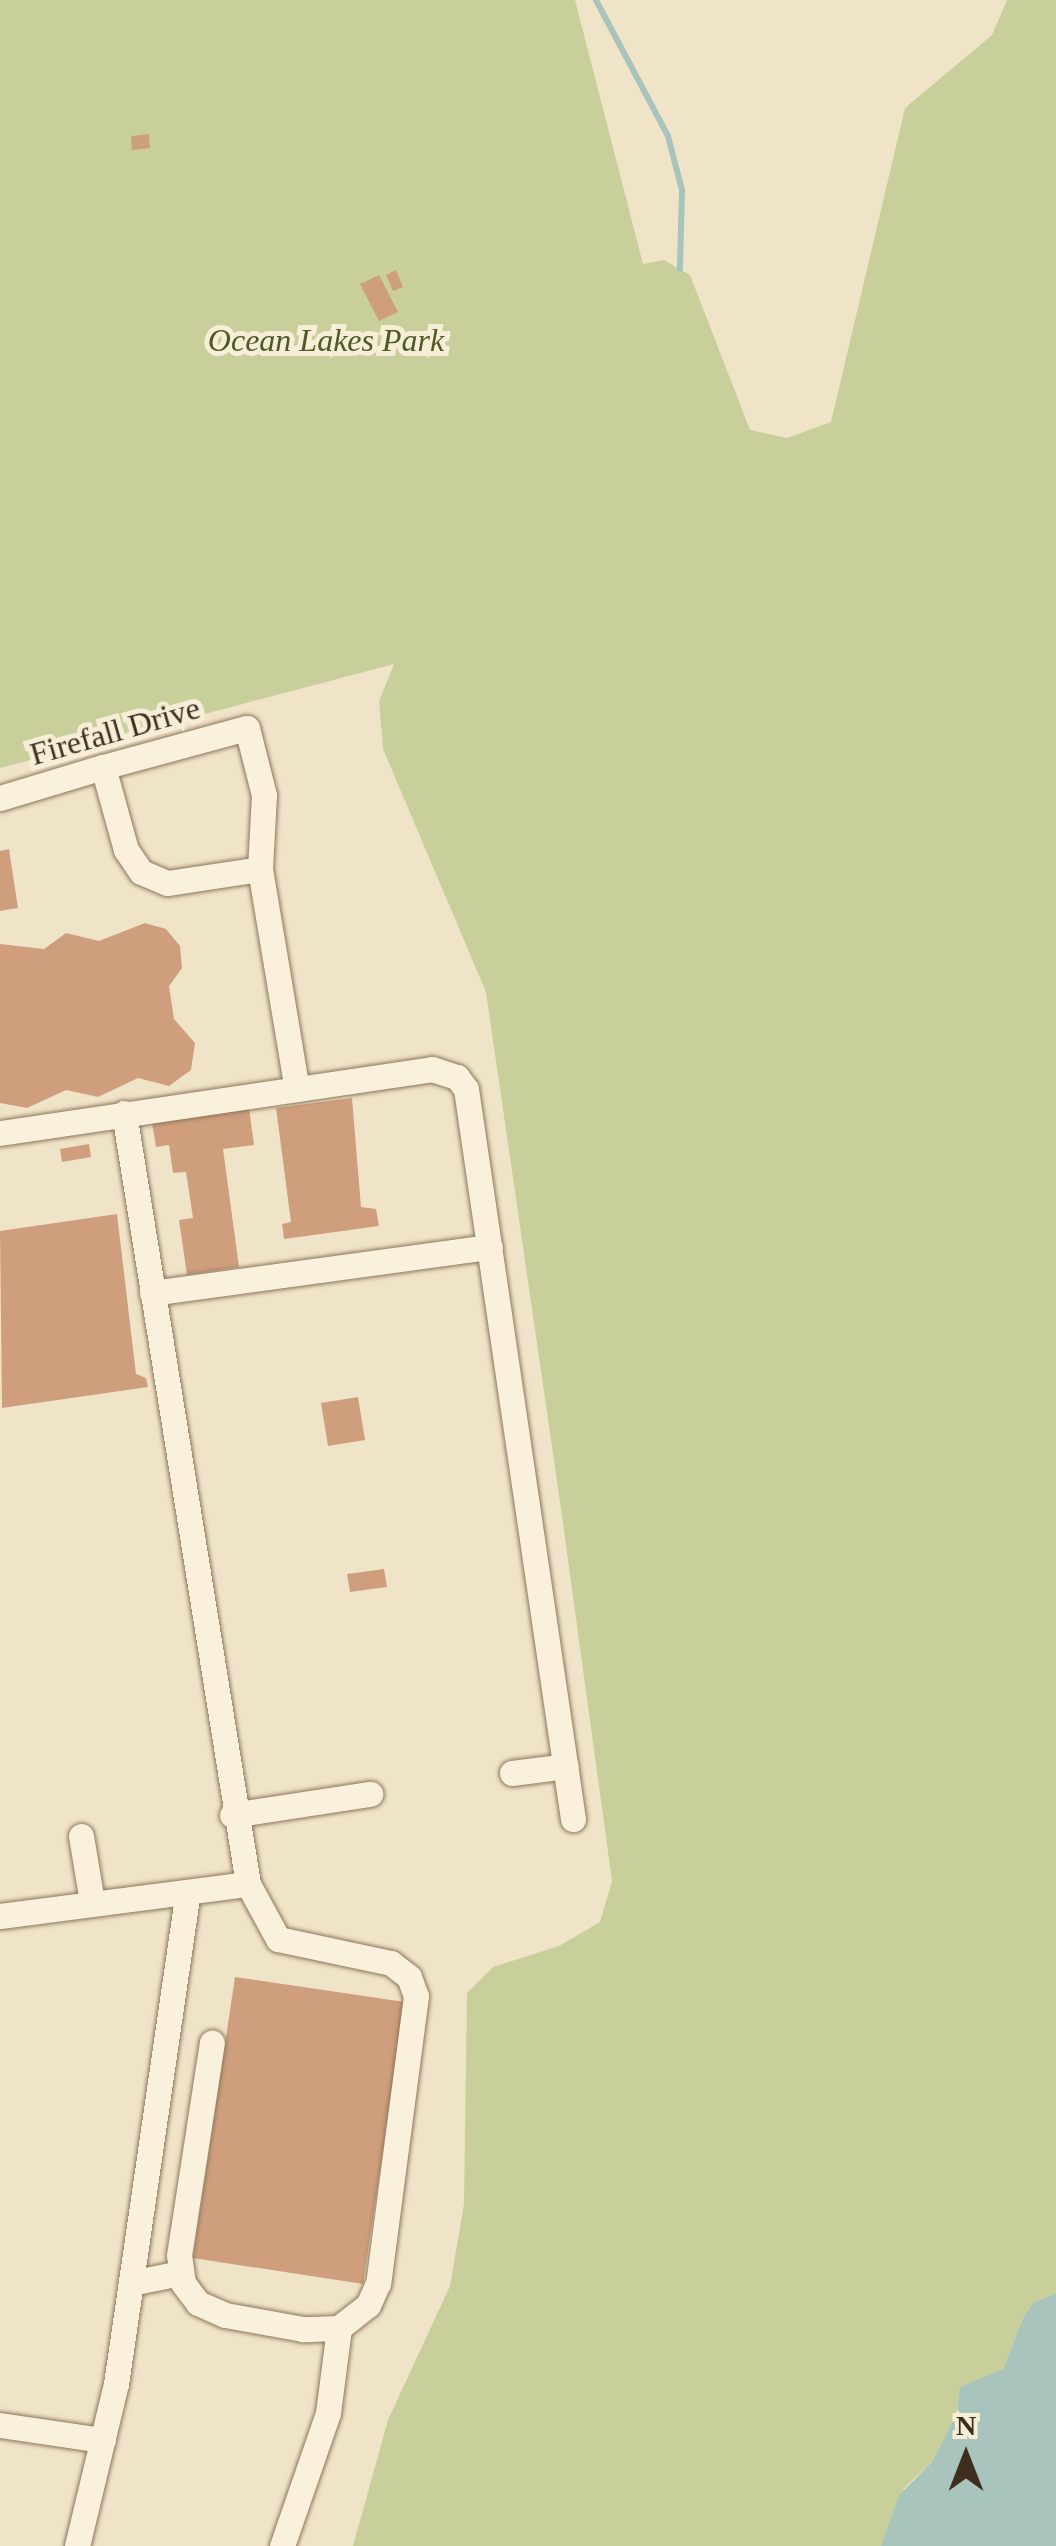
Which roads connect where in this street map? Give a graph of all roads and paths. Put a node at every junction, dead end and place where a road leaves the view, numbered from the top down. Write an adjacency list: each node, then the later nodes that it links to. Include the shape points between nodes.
1 (103, 767): 2 (street, Firefall Drive); 3 (street, via 126,850 141,872 167,884); 3 (street, Firefall Drive, via 247,728 264,795)
2 (0, 798)
3 (260, 869): 4 (street)
4 (297, 1089): 5 (street); 7 (street, via 432,1069 457,1077 466,1090)
5 (124, 1114): 6 (street); 8 (street)
6 (0, 1133)
7 (490, 1247): 8 (street); 9 (street)
8 (152, 1293): 12 (street)
9 (566, 1766): 10 (street); 13 (street)
10 (512, 1773)
11 (370, 1794): 12 (street)
12 (232, 1816): 15 (street)
13 (573, 1818)
14 (82, 1836): 17 (street)
15 (248, 1884): 16 (street); 22 (street, via 278,1939 391,1964 409,1976 416,1996 378,2283 368,2306)
16 (188, 1892): 17 (street); 21 (street)
17 (92, 1902): 18 (street)
18 (0, 1916)
19 (212, 2043): 20 (street)
20 (180, 2273): 21 (street); 22 (street, via 209,2311 303,2329)
21 (131, 2283): 24 (street)
22 (338, 2328): 26 (street, via 328,2413)
23 (0, 2425): 24 (street)
24 (103, 2440): 25 (street)
25 (77, 2546)
26 (282, 2546)

